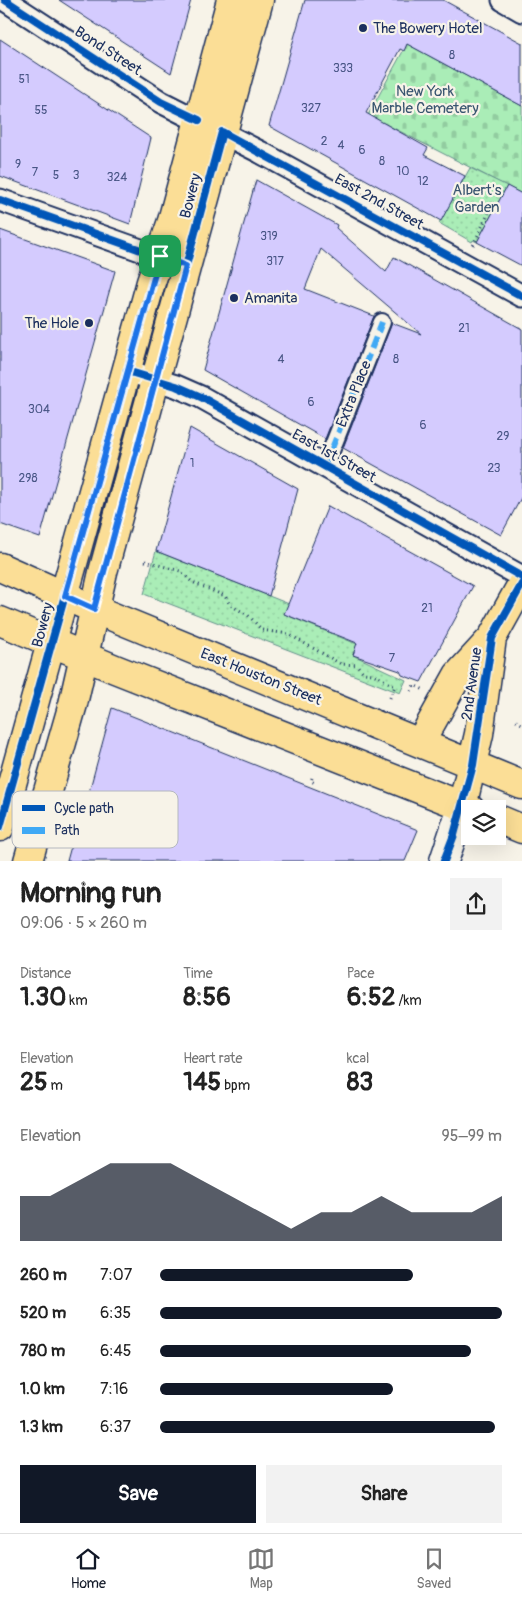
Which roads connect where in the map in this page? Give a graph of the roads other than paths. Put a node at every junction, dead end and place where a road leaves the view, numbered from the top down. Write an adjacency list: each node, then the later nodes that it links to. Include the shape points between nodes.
1 (5, 0): 6 (street, Bond Street, via 161,102)
2 (231, 0): 6 (main road, Bowery)
3 (259, 0): 6 (main road, Bowery)
4 (503, 0): 5 (street)
5 (522, 11)
6 (210, 126): 8 (main road, Bowery); 9 (main road, Bowery); 10 (street, East 2nd Street)
7 (0, 200): 8 (street)
8 (160, 256): 9 (street); 12 (main road, Bowery)
9 (186, 266): 13 (main road, Bowery)
10 (522, 296)
11 (382, 322): 14 (street, Extra Place)
12 (127, 371): 13 (street, East 1st Street); 18 (main road, Bowery)
13 (155, 379): 14 (street, East 1st Street, via 201,397); 19 (main road, Bowery)
14 (325, 466): 16 (street, East 1st Street)
15 (0, 567): 18 (main road, East Houston Street)
16 (522, 577)
17 (522, 584): 21 (main road, 2nd Avenue)
18 (65, 596): 19 (main road, East Houston Street); 22 (main road, Bowery)
19 (94, 609): 23 (main road, Bowery); 24 (main road, East Houston Street)
20 (0, 620): 22 (main road)
21 (492, 638): 24 (main road, via 458,675); 25 (main road, 2nd Avenue)
22 (52, 643): 23 (main road); 32 (main road, Bowery)
23 (83, 656): 27 (main road, Bowery); 29 (main road)
24 (420, 743): 25 (main road, East Houston Street)
25 (473, 765): 26 (main road, East Houston Street); 28 (main road, 2nd Avenue)
26 (522, 785)
27 (47, 791)
28 (467, 800)
29 (461, 806)
30 (461, 820): 34 (main road)
31 (506, 822): 33 (main road)
32 (0, 827)
33 (522, 829)
34 (444, 860)

